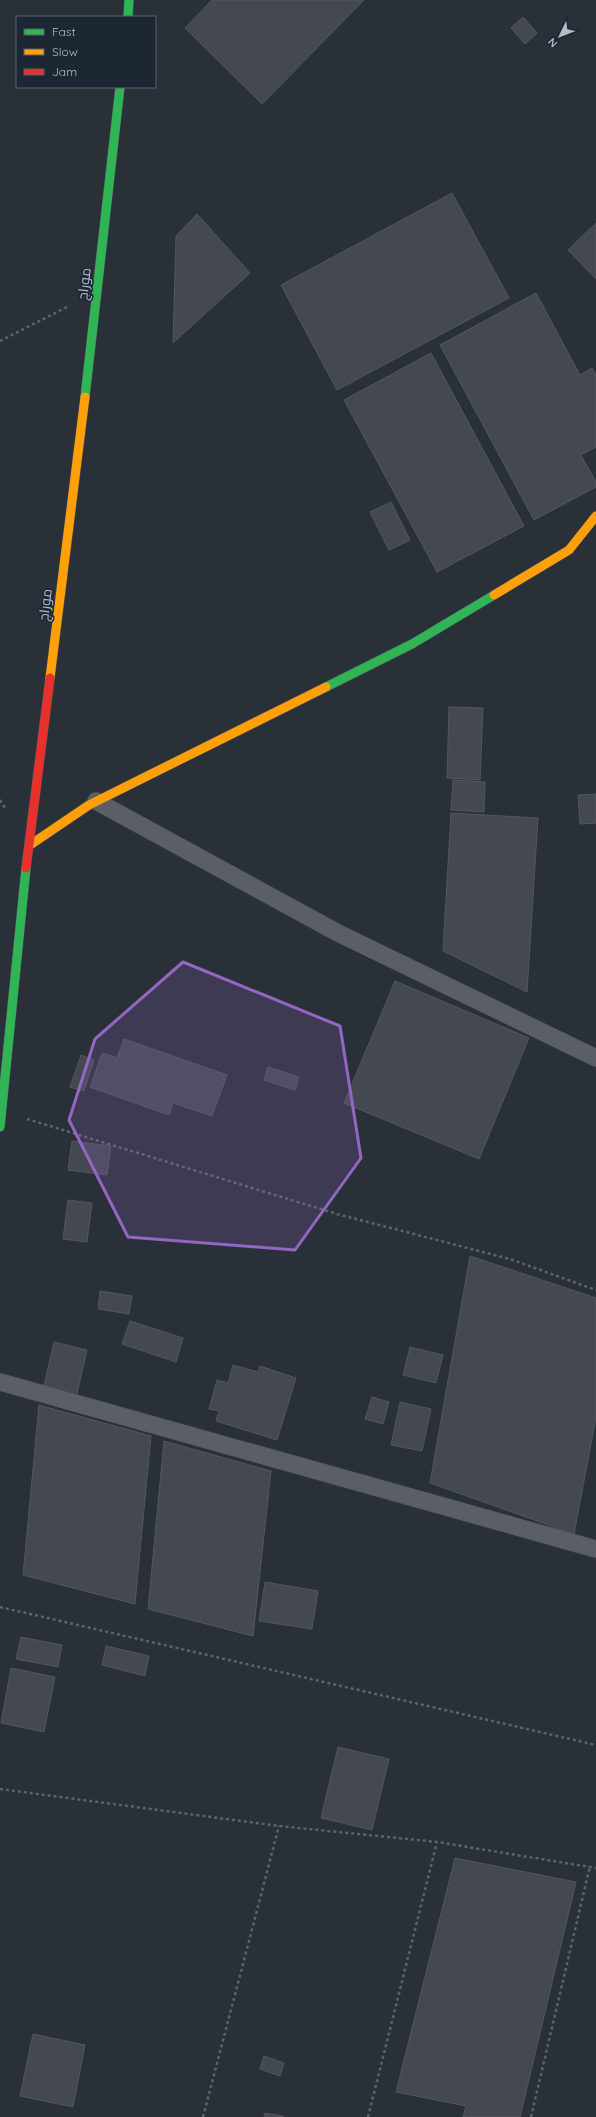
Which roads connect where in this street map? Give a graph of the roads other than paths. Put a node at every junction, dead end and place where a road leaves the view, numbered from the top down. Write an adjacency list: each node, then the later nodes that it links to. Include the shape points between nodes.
1 (129, 0): 2 (main road)
2 (128, 16)
3 (120, 88): 6 (main road, موراج, via 98,291)
4 (596, 516): 5 (main road, via 569,550 412,644)
5 (96, 801): 6 (main road); 7 (lane, via 338,933)
6 (30, 845): 8 (main road, موراج, via 19,924)
7 (596, 1058)
8 (0, 1127)
9 (0, 1382): 10 (lane)
10 (596, 1549)

